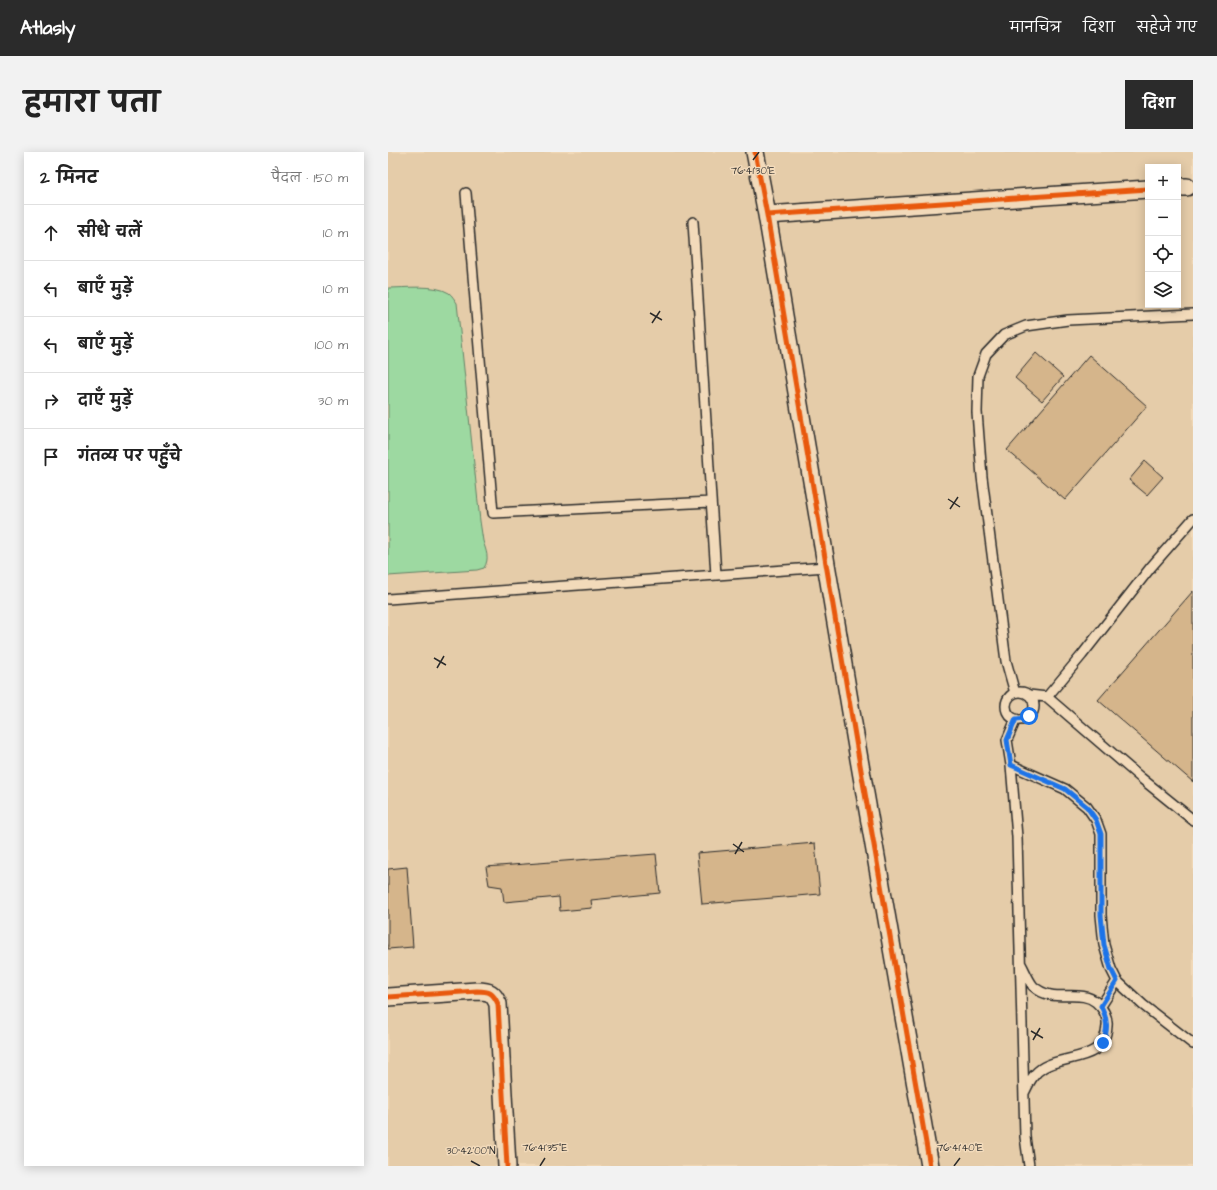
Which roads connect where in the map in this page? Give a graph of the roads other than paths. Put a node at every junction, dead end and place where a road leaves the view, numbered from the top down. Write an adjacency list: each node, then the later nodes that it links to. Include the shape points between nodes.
1 (755, 152): 4 (street)
2 (1145, 189): 4 (street)
3 (466, 193): 7 (lane, via 493,513)
4 (767, 215): 9 (street)
5 (693, 222): 7 (lane)
6 (1193, 314): 12 (lane, via 1068,320 1026,326 1004,335 986,354 978,376 977,412 982,477 1006,661)
7 (711, 502): 10 (lane)
8 (1193, 519): 14 (lane, via 1151,567)
9 (826, 567): 10 (lane); 25 (street)
10 (716, 575): 11 (lane)
11 (388, 599)
12 (1015, 693): 13 (lane); 15 (lane, via 1008,698 1006,706 1009,714)
13 (1029, 695): 14 (lane); 15 (lane, via 1033,703 1032,712 1025,718)
14 (1047, 697): 17 (lane)
15 (1016, 719): 16 (lane, via 1007,740)
16 (1011, 765): 18 (lane, via 1017,837); 19 (lane, via 1065,789 1087,807 1096,820 1101,834 1101,915 1104,945)
17 (1193, 820)
18 (1020, 961): 21 (lane, via 1032,985 1040,991 1058,996 1082,996); 23 (lane)
19 (1117, 981): 21 (lane); 22 (lane)
20 (388, 997): 24 (street, via 477,991 486,991 494,995 498,1004)
21 (1101, 1006): 23 (lane, via 1107,1024 1103,1043 1096,1050 1043,1067 1036,1072)
22 (1193, 1044)
23 (1024, 1094): 26 (lane)
24 (507, 1166)
25 (930, 1166)
26 (1029, 1166)

